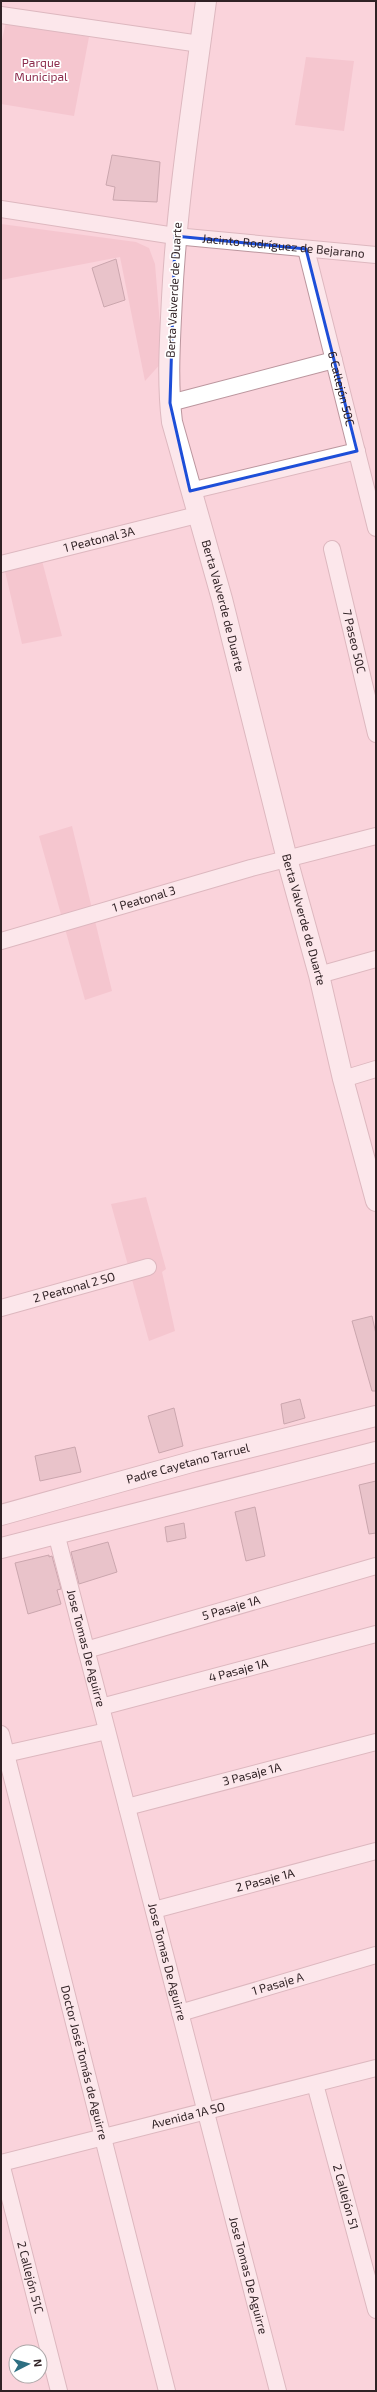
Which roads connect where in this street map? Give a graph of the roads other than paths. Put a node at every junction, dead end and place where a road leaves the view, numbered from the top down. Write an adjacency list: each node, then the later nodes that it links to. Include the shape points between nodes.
1 (206, 1): 3 (street, Berta Valverde de Duarte)
2 (1, 15): 3 (street)
3 (200, 44): 5 (street, Berta Valverde de Duarte)
4 (1, 209): 5 (street, Jacinto Rodríguez de Bejarano)
5 (175, 236): 6 (street, Jacinto Rodríguez de Bejarano); 9 (street, Berta Valverde de Duarte, via 170,330)
6 (306, 249): 7 (street, Jacinto Rodríguez de Bejarano); 8 (street, 6 Callejón 50C)
7 (376, 255)
8 (334, 360): 9 (street); 10 (street, 6 Callejón 50C)
9 (170, 403): 11 (street, Berta Valverde de Duarte, via 172,422)
10 (357, 451): 11 (street); 13 (street, 6 Callejón 50C)
11 (190, 491): 12 (street, Berta Valverde de Duarte)
12 (197, 515): 15 (street, 1 Peatonal 3A); 18 (street, Berta Valverde de Duarte, via 222,599)
13 (376, 528)
14 (332, 549): 16 (street, 7 Paseo 50C)
15 (1, 564)
16 (376, 734)
17 (376, 836): 18 (street, 1 Peatonal 3)
18 (287, 859): 19 (street, 1 Peatonal 3); 21 (street, Berta Valverde de Duarte)
19 (1, 941)
20 (376, 959): 21 (street)
21 (319, 975): 23 (street, Berta Valverde de Duarte)
22 (376, 1069): 23 (street)
23 (343, 1079): 24 (street, Berta Valverde de Duarte)
24 (376, 1201)
25 (148, 1267): 26 (street, 2 Peatonal 2 SO)
26 (1, 1308)
27 (376, 1416): 29 (street, Padre Cayetano Tarruel, via 195,1461)
28 (376, 1452): 30 (street)
29 (1, 1514)
30 (56, 1533): 31 (street); 34 (street, Jose Tomas De Aguirre)
31 (1, 1548)
32 (376, 1566): 34 (street, 5 Pasaje 1A)
33 (376, 1634): 35 (street, 4 Pasaje 1A)
34 (86, 1650): 35 (street, Jose Tomas De Aguirre)
35 (101, 1707): 36 (street, Jose Tomas De Aguirre)
36 (107, 1731): 39 (street); 40 (street, Jose Tomas De Aguirre)
37 (1, 1734): 39 (street, Doctor José Tomás de Aguirre)
38 (376, 1742): 40 (street, 3 Pasaje 1A)
39 (4, 1754): 48 (street, Doctor José Tomás de Aguirre)
40 (127, 1807): 42 (street, Jose Tomas De Aguirre)
41 (376, 1851): 42 (street, 2 Pasaje 1A)
42 (154, 1910): 44 (street, Jose Tomas De Aguirre)
43 (376, 1955): 44 (street, 1 Pasaje A)
44 (180, 2013): 47 (street, Jose Tomas De Aguirre)
45 (376, 2068): 46 (street, Avenida 1A SO)
46 (315, 2084): 47 (street, Avenida 1A SO); 50 (street, 2 Callejón 51)
47 (206, 2111): 48 (street, Avenida 1A SO); 53 (street, Jose Tomas De Aguirre)
48 (104, 2136): 49 (street, Avenida 1A SO); 52 (street, Doctor José Tomás de Aguirre)
49 (1, 2163): 51 (street, 2 Callejón 51C)
50 (376, 2310)
51 (58, 2391)
52 (167, 2391)
53 (278, 2391)

